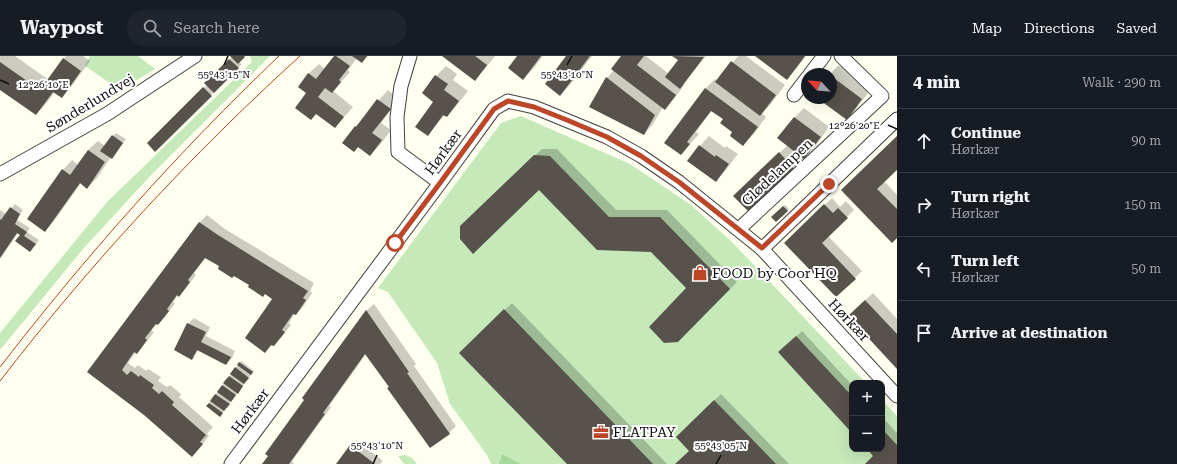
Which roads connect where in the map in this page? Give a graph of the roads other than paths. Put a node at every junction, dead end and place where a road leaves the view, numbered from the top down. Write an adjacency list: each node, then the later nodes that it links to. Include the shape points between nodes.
1 (195, 56): 9 (street, Sønderlundvej, via 107,114)
2 (410, 56): 10 (street, via 400,86 397,117 398,152)
3 (824, 56): 5 (street)
4 (841, 56): 11 (street, Glødelampen, via 882,96)
5 (815, 68)
6 (801, 86): 7 (street)
7 (794, 95)
8 (897, 119): 12 (street)
9 (0, 174)
10 (440, 183): 11 (street, Hørkær, via 494,109 508,101 534,107 607,137 679,182); 14 (street, Hørkær)
11 (739, 229): 12 (street, Hørkær)
12 (762, 248): 13 (street, Hørkær)
13 (897, 396)
14 (231, 464)

